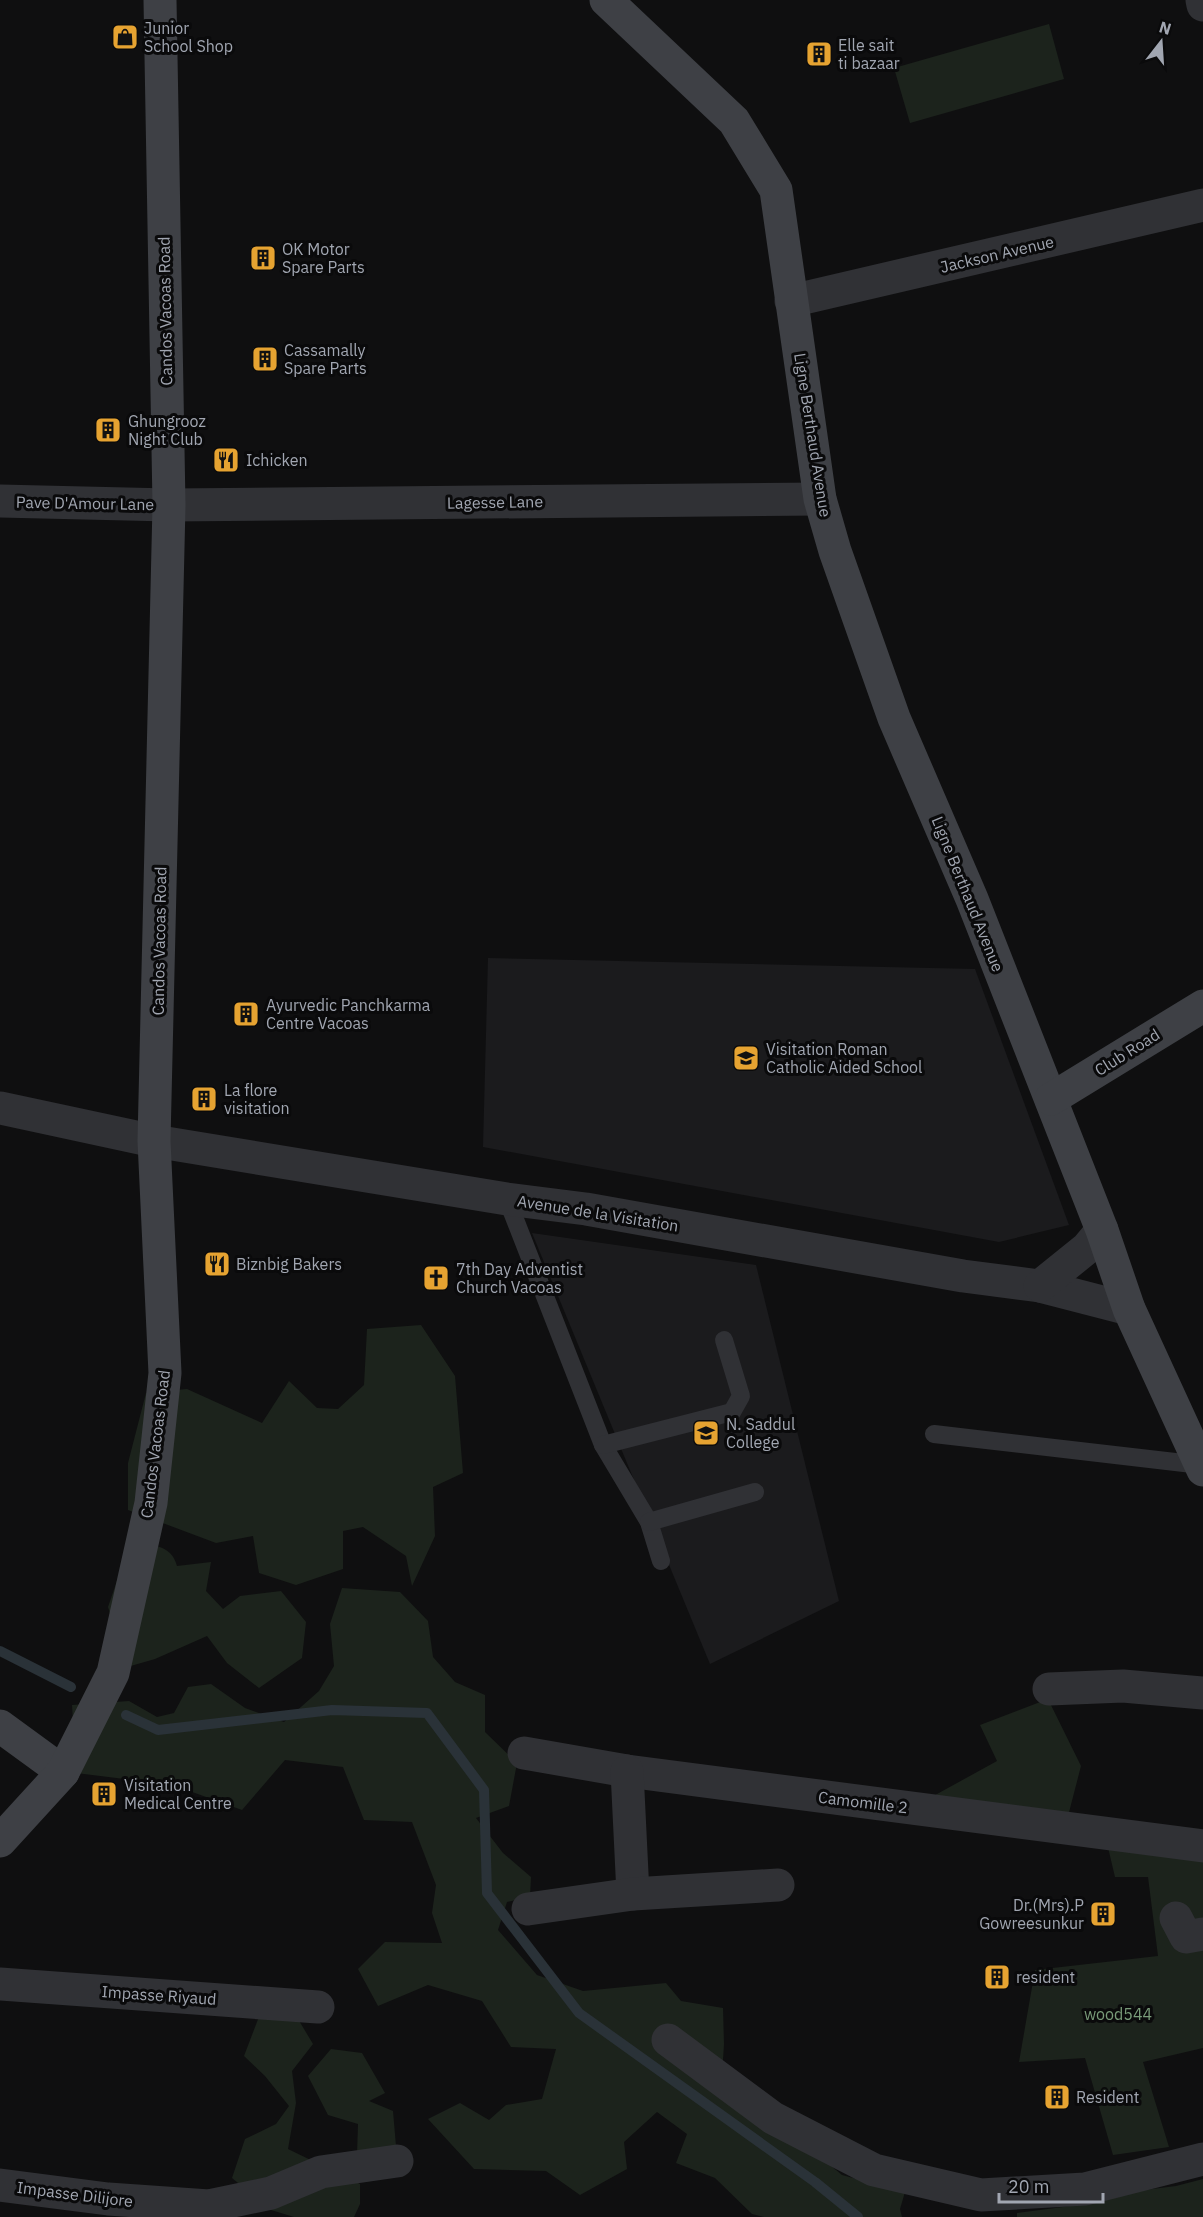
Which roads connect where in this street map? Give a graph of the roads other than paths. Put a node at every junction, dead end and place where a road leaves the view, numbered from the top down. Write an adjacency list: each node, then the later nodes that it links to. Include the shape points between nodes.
1 (160, 0): 9 (main road, Candos Vacoas Road)
2 (606, 0): 6 (main road, Ligne Berthaud Avenue, via 734,122 776,190)
3 (1202, 0): 4 (street)
4 (1203, 4)
5 (1203, 205): 6 (street, Jackson Avenue)
6 (791, 301): 7 (main road, Ligne Berthaud Avenue)
7 (820, 499): 9 (street, Lagesse Lane); 11 (main road, Ligne Berthaud Avenue, via 894,718 972,899)
8 (0, 501): 9 (street, Pave D'Amour Lane)
9 (169, 505): 13 (main road, Candos Vacoas Road)
10 (1203, 1005): 11 (main road, Club Road)
11 (1051, 1099): 15 (main road, Ligne Berthaud Avenue)
12 (0, 1108): 13 (street, Avenue de la Visitation)
13 (154, 1141): 14 (street, Avenue de la Visitation); 30 (main road, Candos Vacoas Road, via 165,1373 151,1503 113,1673)
14 (507, 1199): 16 (street, Avenue de la Visitation); 20 (lane)
15 (1102, 1230): 16 (street, via 1087,1248); 17 (main road, Ligne Berthaud Avenue)
16 (1040, 1286): 17 (street, Avenue de la Visitation)
17 (1129, 1309): 21 (main road, Ligne Berthaud Avenue)
18 (724, 1340): 20 (lane, via 741,1396 732,1412)
19 (934, 1434): 21 (lane)
20 (603, 1445): 23 (lane)
21 (1202, 1466)
22 (755, 1492): 23 (lane)
23 (649, 1522): 24 (lane)
24 (661, 1561)
25 (1049, 1689): 26 (street, via 1123,1686)
26 (1203, 1694)
27 (0, 1726): 30 (main road)
28 (524, 1753): 29 (street, Camomille 2)
29 (627, 1771): 32 (street, Camomille 2); 34 (street)
30 (63, 1772): 31 (main road, Candos Vacoas Road)
31 (0, 1840)
32 (1203, 1846)
33 (778, 1885): 34 (street)
34 (633, 1894): 35 (street)
35 (528, 1909)
36 (0, 1984): 37 (street, Impasse Riyaud)
37 (318, 2007)
38 (668, 2040): 39 (street, via 773,2118 874,2170 981,2195 1085,2189)
39 (1203, 2159)
40 (396, 2161): 41 (street, Impasse Dilijore, via 321,2172 271,2193 209,2206 108,2199)
41 (0, 2185)

